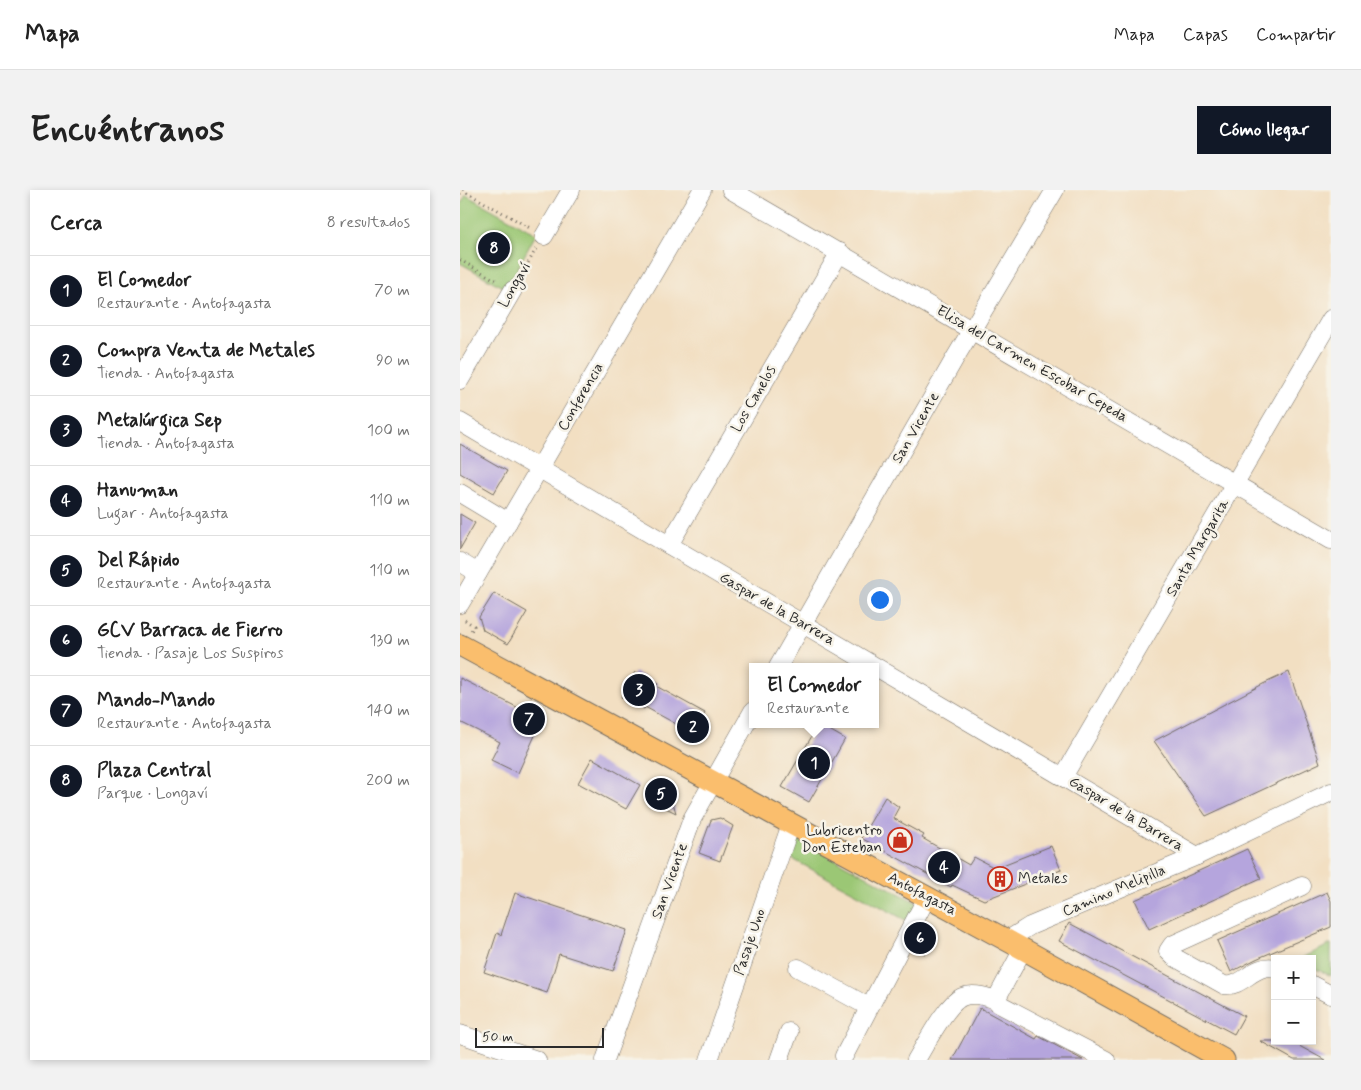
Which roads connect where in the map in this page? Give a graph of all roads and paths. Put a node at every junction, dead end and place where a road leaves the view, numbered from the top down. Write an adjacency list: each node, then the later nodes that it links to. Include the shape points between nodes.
1 (462, 190): 6 (path); 7 (path)
2 (570, 190): 7 (street)
3 (702, 190): 15 (street, Conferencia)
4 (731, 190): 8 (street, Elisa del Carmen Escobar Cepeda)
5 (1055, 190): 12 (street, San Vicente)
6 (460, 194)
7 (544, 236): 10 (path, Longaví)
8 (840, 252): 12 (street, Elisa del Carmen Escobar Cepeda); 20 (street, Los Canelos)
9 (460, 260): 10 (path)
10 (513, 290): 13 (street, Longaví)
11 (1331, 318): 16 (street, Santa Margarita)
12 (972, 329): 16 (street, Elisa del Carmen Escobar Cepeda); 24 (street, San Vicente)
13 (460, 380)
14 (460, 422): 15 (street, Gaspar de la Barrera)
15 (539, 468): 18 (street, Conferencia); 20 (street, Gaspar de la Barrera)
16 (1236, 483): 19 (street, Elisa del Carmen Escobar Cepeda); 30 (street, Santa Margarita)
17 (460, 494): 18 (street)
18 (508, 522): 22 (street, Conferencia)
19 (1331, 540)
20 (669, 545): 24 (street, Gaspar de la Barrera)
21 (460, 562): 22 (street)
22 (478, 573): 23 (street, Conferencia)
23 (460, 604)
24 (803, 624): 26 (street, San Vicente); 27 (street, Gaspar de la Barrera)
25 (460, 645): 31 (main road, Antofagasta)
26 (780, 663)
27 (869, 663)
28 (879, 669): 30 (street, Gaspar de la Barrera)
29 (749, 718): 31 (street, San Vicente)
30 (1064, 778): 34 (street, Gaspar de la Barrera)
31 (712, 782): 33 (main road, Antofagasta); 48 (street, San Vicente, via 692,819)
32 (1331, 792): 34 (street, Camino Melipilla)
33 (791, 824): 36 (main road, Antofagasta); 49 (street, Pasaje Uno)
34 (1197, 856): 37 (street, Camino Melipilla, via 1030,926)
35 (1302, 886): 38 (street, via 1172,945 1168,951 1224,985 1231,986 1258,969)
36 (927, 897): 37 (main road, Antofagasta); 43 (street)
37 (1015, 945): 42 (street); 53 (main road, Antofagasta)
38 (1271, 967)
39 (798, 968): 43 (street)
40 (1316, 987): 41 (street)
41 (1331, 995)
42 (997, 1000): 51 (street, via 978,995 963,996 948,1009); 52 (street, via 1002,1006)
43 (869, 1007): 46 (street)
44 (789, 1032): 50 (street)
45 (460, 1034): 47 (street)
46 (844, 1056)
47 (537, 1060)
48 (604, 1060)
49 (709, 1060)
50 (779, 1060)
51 (916, 1060)
52 (1106, 1060)
53 (1224, 1060)

